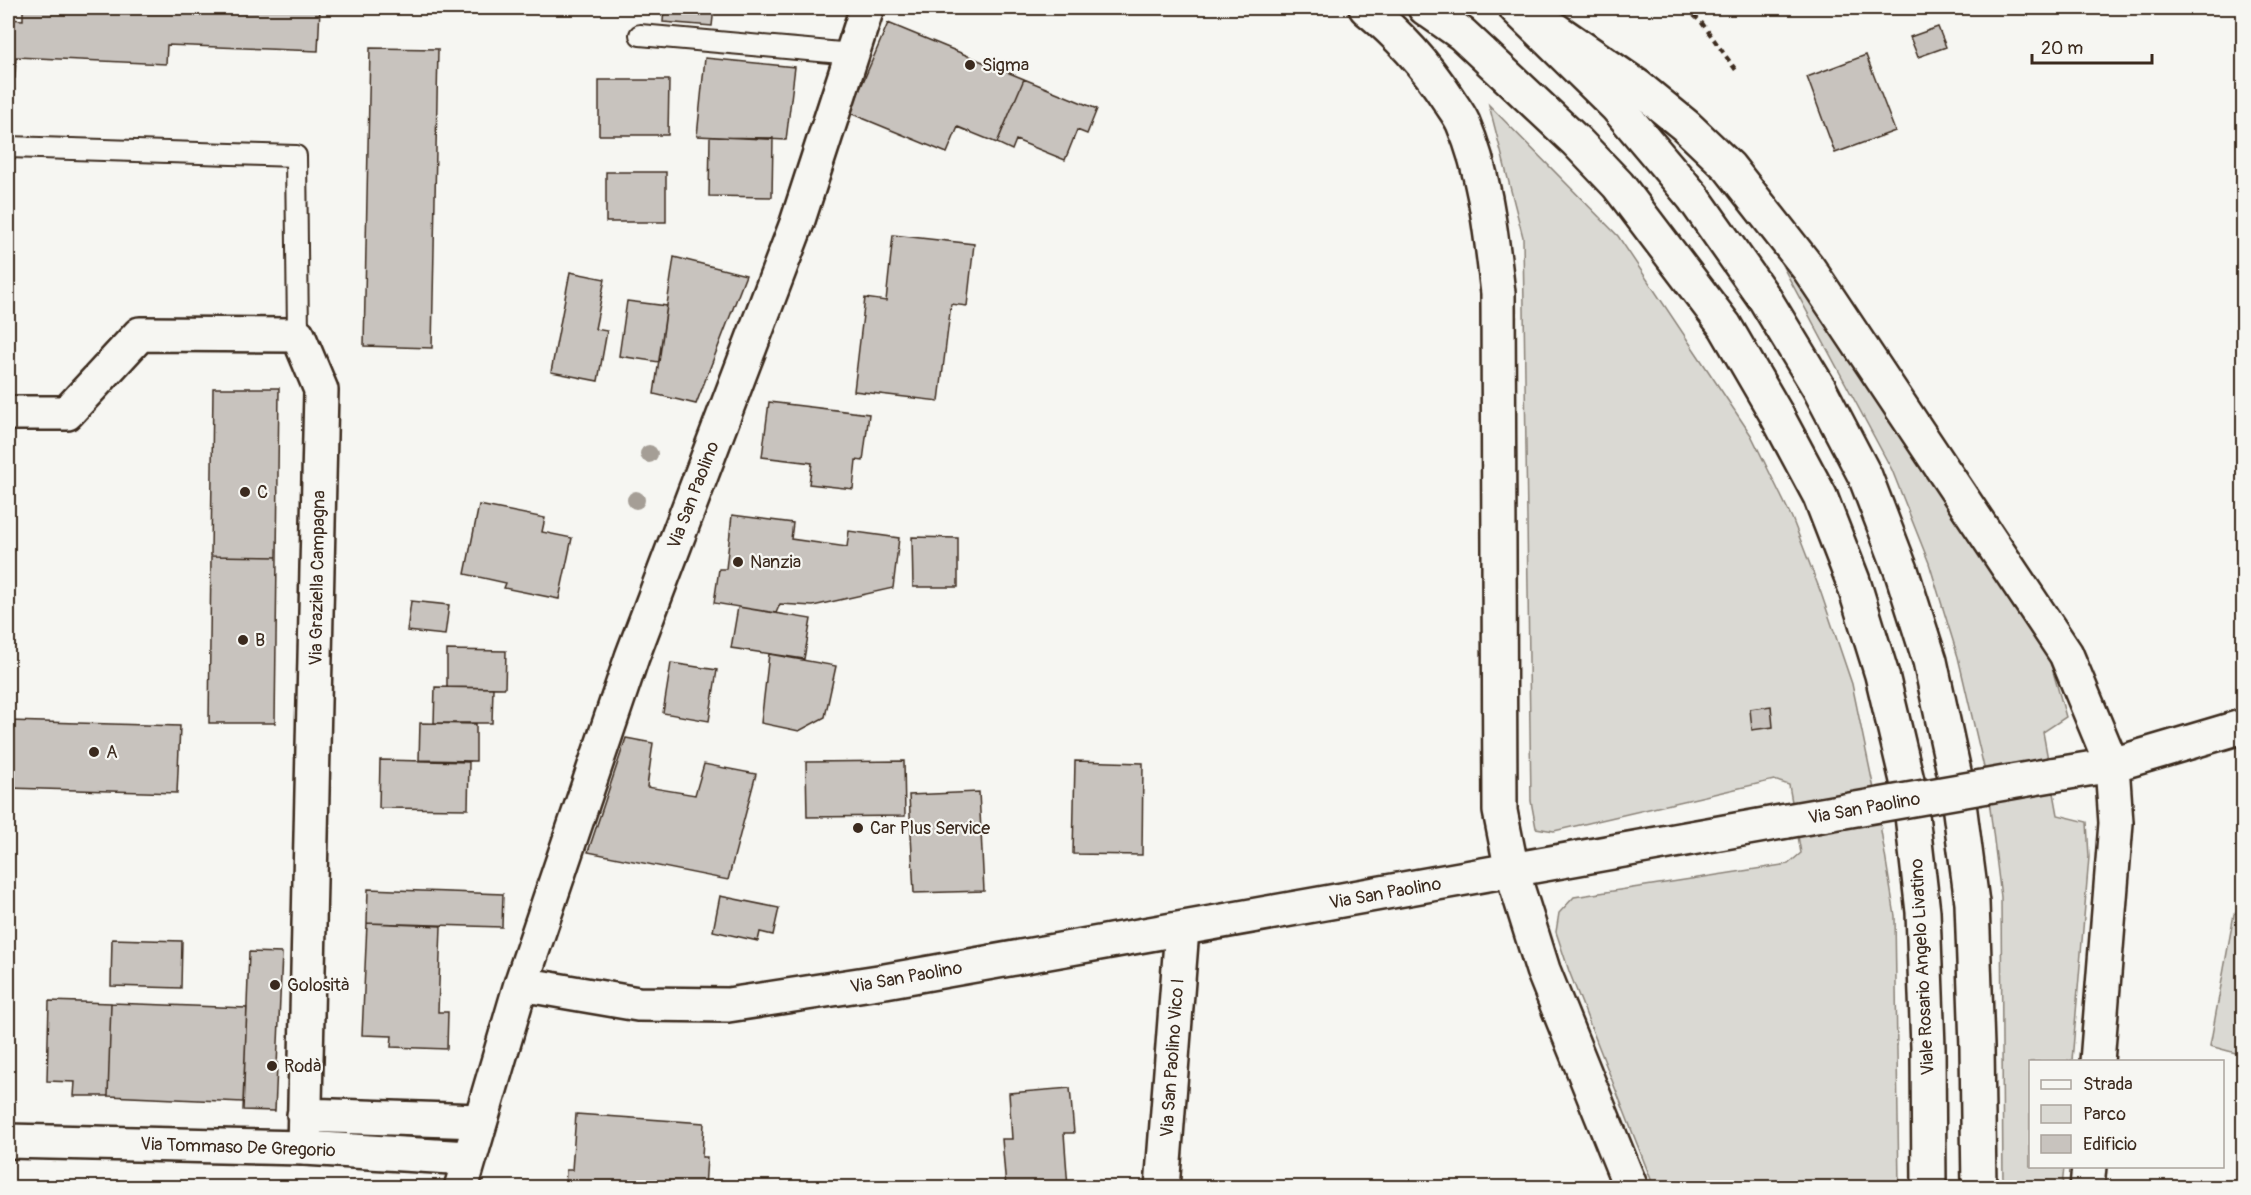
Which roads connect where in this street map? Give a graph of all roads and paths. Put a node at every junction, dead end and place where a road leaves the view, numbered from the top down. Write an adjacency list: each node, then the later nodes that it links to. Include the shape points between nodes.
1 (867, 8): 8 (street, Via San Paolino)
2 (1366, 8): 15 (street, via 1430,72 1462,120 1476,157 1488,212 1497,293 1500,811)
3 (1425, 8): 27 (street, Viale Rosario Angelo Livatino, via 1462,34 1618,185 1725,326 1820,496 1853,581 1882,675 1909,789 1923,912)
4 (1516, 8): 28 (street, via 1617,107 1693,197 1765,299 1819,388 1865,476 1930,661 1956,781 1972,903)
5 (1523, 8): 14 (street, via 1637,86 1686,126 1729,167 1802,260 2066,654)
6 (1686, 8): 9 (path, via 1702,23)
7 (640, 35): 8 (lane)
8 (852, 54): 17 (street, Via San Paolino, via 796,223 632,657)
9 (1738, 73)
10 (8, 147): 11 (lane, via 296,156)
11 (298, 335): 12 (street, via 140,334 67,413); 19 (street, Via Graziella Campagna, via 321,390)
12 (8, 413)
13 (2244, 726): 14 (street, Via San Paolino)
14 (2112, 765): 15 (street, Via San Paolino, bridge); 18 (street, via 2116,824)
15 (1512, 871): 16 (street, Via San Paolino); 26 (street, via 1543,970)
16 (1182, 929): 17 (street, Via San Paolino, via 728,1005 638,1004); 25 (street, Via San Paolino Vico I)
17 (521, 984): 20 (street, Via San Paolino)
18 (2097, 1060)
19 (304, 1115): 20 (street, Via Tommaso De Gregorio); 22 (street, Via Graziella Campagna)
20 (479, 1121): 24 (street, Via San Paolino)
21 (8, 1141): 22 (street, Via Tommaso De Gregorio)
22 (304, 1148): 24 (street, Via Tommaso De Gregorio)
23 (2089, 1168): 29 (street)
24 (464, 1173)
25 (1162, 1188)
26 (1631, 1188)
27 (1929, 1188)
28 (1979, 1188)
29 (2087, 1188)

